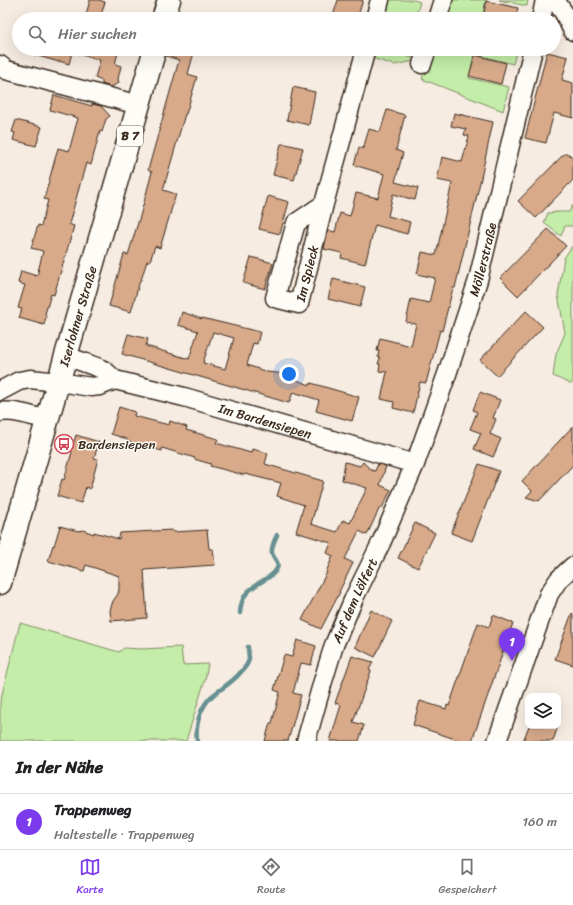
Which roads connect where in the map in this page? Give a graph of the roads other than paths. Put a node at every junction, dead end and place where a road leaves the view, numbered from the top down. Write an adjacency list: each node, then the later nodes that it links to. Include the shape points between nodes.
1 (168, 0): 6 (main road)
2 (380, 0): 7 (street)
3 (443, 0): 8 (street)
4 (545, 0): 9 (street)
5 (555, 0): 10 (street)
6 (165, 12)
7 (377, 12)
8 (439, 12)
9 (542, 12)
10 (573, 32)
11 (153, 56): 15 (main road, Iserlohner Straße / B 7)
12 (364, 56): 16 (street, Im Spieck)
13 (531, 56): 23 (street, Möllerstraße, via 478,280)
14 (0, 65): 15 (street, via 6,70)
15 (139, 105): 17 (main road, Iserlohner Straße / B 7)
16 (324, 204): 16 (street, Im Spieck, via 296,223 275,298 298,304)
17 (66, 356): 18 (street, Im Bardensiepen, via 97,367); 19 (main road, Iserlohner Straße / B 7)
18 (115, 380): 19 (street, via 91,387); 23 (street, Im Bardensiepen, via 184,397)
19 (59, 382): 20 (street, via 30,379 19,381); 22 (main road, Iserlohner Straße / B 7)
20 (0, 391)
21 (0, 412): 22 (street, via 22,413)
22 (48, 420): 25 (main road, Iserlohner Straße / B 7)
23 (415, 464): 26 (street, Auf dem Lölfert, via 334,646)
24 (573, 566): 27 (street, via 559,579 549,594)
25 (0, 583)
26 (306, 741)
27 (497, 741)

